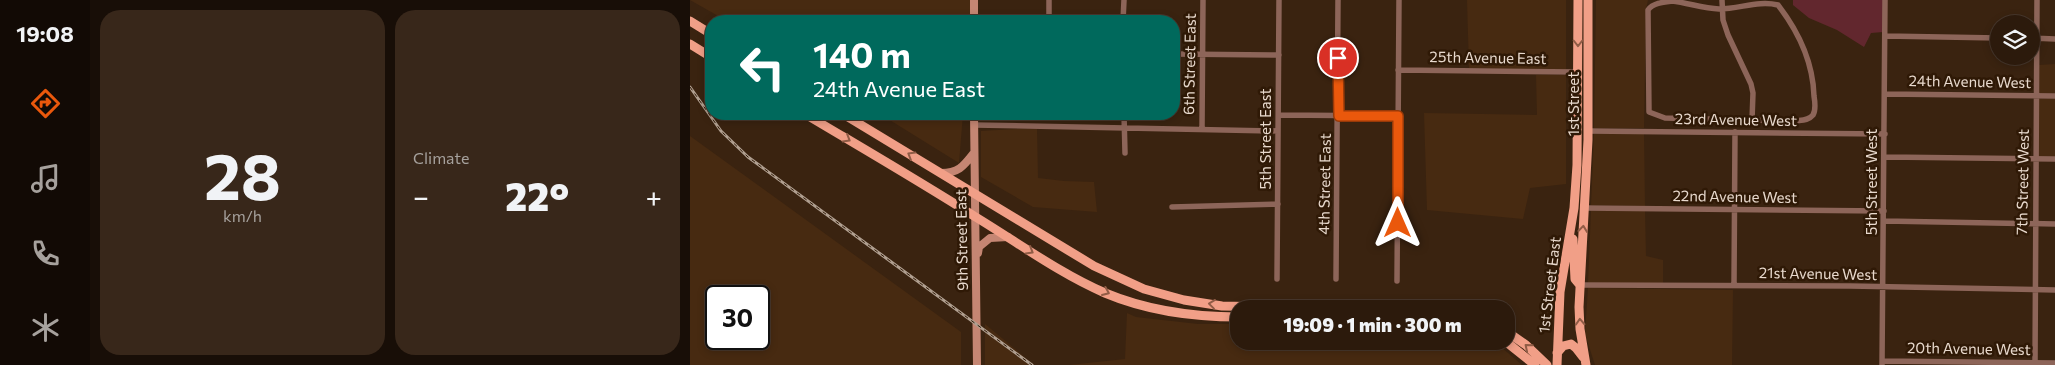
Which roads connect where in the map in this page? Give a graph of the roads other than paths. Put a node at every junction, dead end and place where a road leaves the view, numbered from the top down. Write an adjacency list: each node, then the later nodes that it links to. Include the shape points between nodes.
1 (974, 0): 14 (street)
2 (1049, 0): 15 (street)
3 (1124, 0): 16 (street)
4 (1203, 0): 27 (street, 6th Street East)
5 (1279, 0): 28 (street, 5th Street East)
6 (1338, 0): 37 (street, 4th Street East)
7 (1399, 0): 30 (street)
8 (1578, 0): 31 (main road, 1st Street, one-way to 31)
9 (1588, 0): 48 (main road, 1st Street)
10 (1722, 0): 13 (street)
11 (1885, 0): 20 (street, 5th Street West)
12 (2037, 0): 17 (street, 7th Street West)
13 (1723, 9): 43 (street, via 1728,35 1751,84); 43 (street, via 1760,1 1778,4 1801,40 1814,83 1815,109 1806,120); 43 (street, via 1672,1 1650,7 1649,112 1665,118)
14 (974, 15)
15 (1050, 15)
16 (1123, 15)
17 (2036, 15)
18 (690, 21): 19 (main road)
19 (705, 30)
20 (1885, 36): 21 (street); 32 (street, 5th Street West)
21 (1990, 38)
22 (2040, 38): 23 (street)
23 (2055, 39)
24 (691, 45): 25 (main road)
25 (705, 53)
26 (1180, 54): 27 (street)
27 (1202, 54): 28 (street); 46 (street, 6th Street East)
28 (1279, 55): 36 (street, 5th Street East)
29 (2035, 65): 33 (street, 7th Street West)
30 (1398, 70): 31 (street, 25th Avenue East); 38 (street)
31 (1578, 72): 35 (main road, 1st Street)
32 (1885, 94): 33 (street, 24th Avenue West); 50 (street, 5th Street West)
33 (2037, 96): 34 (street, 24th Avenue West); 54 (street, 7th Street West)
34 (2055, 96)
35 (1579, 109): 60 (main road, 1st Street); 61 (main road, via 1582,128 1580,199)
36 (1279, 115): 37 (street); 47 (street, 5th Street East)
37 (1339, 116): 38 (street); 72 (street, 4th Street East)
38 (1398, 116): 73 (street)
39 (815, 120): 64 (main road, one-way to 64)
40 (853, 120): 56 (main road, one-way to 40)
41 (974, 120): 44 (street, 9th Street East)
42 (1124, 120): 45 (street)
43 (1752, 120)
44 (974, 125): 45 (street); 52 (street, 9th Street East)
45 (1124, 127): 46 (street); 51 (street)
46 (1202, 129): 47 (street)
47 (1278, 131): 58 (street, 5th Street East)
48 (1588, 131): 49 (street, 23rd Avenue West); 61 (main road, 1st Street)
49 (1735, 132): 50 (street, 23rd Avenue West); 62 (street)
50 (1885, 134): 53 (street, 5th Street West)
51 (1125, 153)
52 (973, 154): 56 (street, via 958,172); 57 (street, 9th Street East)
53 (1885, 157): 54 (street); 63 (street, 5th Street West)
54 (2036, 159): 55 (street); 66 (street, 7th Street West)
55 (2055, 159)
56 (941, 173): 57 (main road)
57 (976, 193): 64 (street, 9th Street East); 79 (main road, one-way to 57, via 1190,301 1127,282 1094,266)
58 (1278, 204): 59 (street); 71 (street, 5th Street East)
59 (1172, 207)
60 (1574, 208): 67 (main road, 1st Street East)
61 (1585, 208): 62 (street, 22nd Avenue West); 67 (main road, via 1576,213); 74 (main road, one-way to 61)
62 (1734, 210): 63 (street, 22nd Avenue West); 75 (street)
63 (1884, 211): 65 (street, 5th Street West)
64 (975, 216): 69 (main road); 70 (street, 9th Street East)
65 (1884, 221): 66 (street); 76 (street, 5th Street West)
66 (2035, 223): 68 (street); 77 (street, 7th Street West)
67 (1571, 224): 74 (main road, via 1575,279); 83 (main road, 1st Street East, via 1560,292)
68 (2055, 224)
69 (1008, 237): 70 (street, via 985,241); 80 (main road, one-way to 80, via 1084,283 1122,299 1172,312)
70 (976, 263): 88 (street, 9th Street East)
71 (1277, 279)
72 (1336, 279)
73 (1397, 281)
74 (1580, 285): 75 (street, 21st Avenue West); 84 (main road, one-way to 74, via 1580,325)
75 (1734, 285): 76 (street, 21st Avenue West)
76 (1883, 287): 77 (street, 21st Avenue West); 86 (street, 5th Street West)
77 (2035, 290): 78 (street, 21st Avenue West); 87 (street, 7th Street West)
78 (2055, 290)
79 (1230, 306)
80 (1230, 317)
81 (1515, 337): 90 (main road, one-way to 81)
82 (1515, 350): 89 (main road)
83 (1557, 353): 84 (main road, via 1563,346 1571,344); 91 (main road, 1st Street East)
84 (1586, 362)
85 (2055, 362): 87 (street, 20th Avenue West)
86 (1882, 363): 87 (street, 20th Avenue West)
87 (2035, 364)
88 (977, 365)
89 (1535, 365)
90 (1547, 365)
91 (1557, 365)

